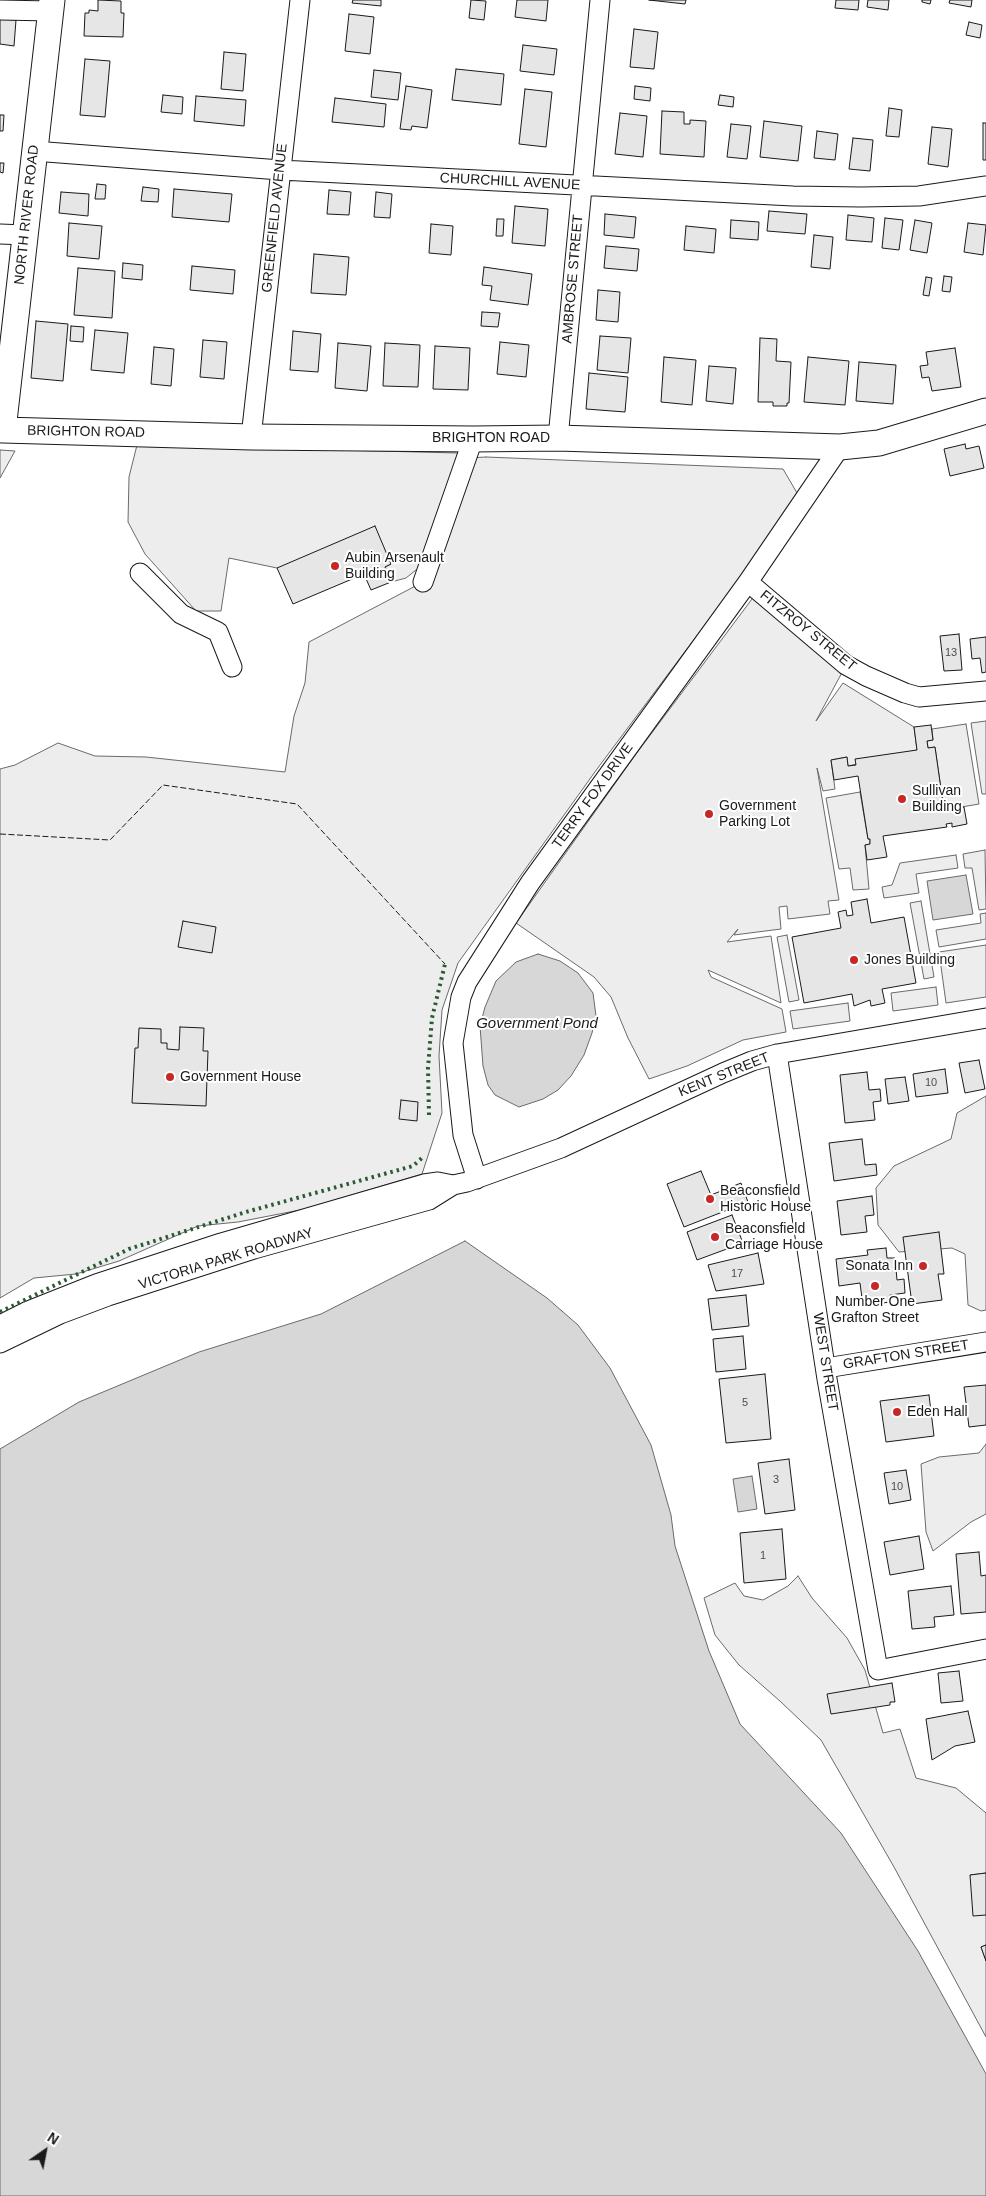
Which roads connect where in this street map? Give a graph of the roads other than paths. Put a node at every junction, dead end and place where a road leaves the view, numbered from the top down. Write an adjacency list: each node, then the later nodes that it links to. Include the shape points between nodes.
1 (300, 0): 6 (street, GREENFIELD AVENUE)
2 (600, 0): 7 (street, AMBROSE STREET)
3 (52, 6): 4 (street); 5 (main road, NORTH RIVER ROAD)
4 (0, 10)
5 (34, 151): 6 (street, CHURCHILL AVENUE); 10 (main road, NORTH RIVER ROAD)
6 (280, 170): 7 (street, CHURCHILL AVENUE); 13 (street, GREENFIELD AVENUE)
7 (582, 186): 8 (street, CHURCHILL AVENUE, via 861,198 919,196); 14 (street, AMBROSE STREET)
8 (986, 186)
9 (0, 234): 10 (street)
10 (25, 236): 12 (main road, NORTH RIVER ROAD)
11 (982, 412): 16 (main road, BRIGHTON ROAD, via 879,443)
12 (2, 430): 13 (main road, BRIGHTON ROAD)
13 (252, 437): 15 (main road, BRIGHTON ROAD)
14 (558, 438): 15 (main road, BRIGHTON ROAD); 16 (main road, BRIGHTON ROAD)
15 (473, 440): 18 (street)
16 (840, 447): 19 (street, TERRY FOX DRIVE)
17 (140, 573): 20 (street, via 182,614 218,632)
18 (423, 582)
19 (748, 582): 21 (street, FITZROY STREET, via 846,665 866,676 919,697); 24 (street, TERRY FOX DRIVE, via 530,883 467,982 453,1043 463,1135)
20 (232, 667)
21 (986, 691)
22 (986, 1018): 23 (street, KENT STREET)
23 (777, 1054): 24 (street, KENT STREET, via 723,1073 561,1148); 29 (street, WEST STREET)
24 (477, 1179): 25 (street, VICTORIA PARK ROADWAY)
25 (453, 1185): 26 (street, VICTORIA PARK ROADWAY, via 424,1184 221,1243 96,1284); 28 (street, VICTORIA PARK ROADWAY, via 429,1200 254,1249 108,1296 60,1314)
26 (0, 1325)
27 (986, 1342): 29 (street, GRAFTON STREET)
28 (0, 1343)
29 (826, 1368): 30 (street, WEST STREET, via 878,1670)
30 (986, 1649)

